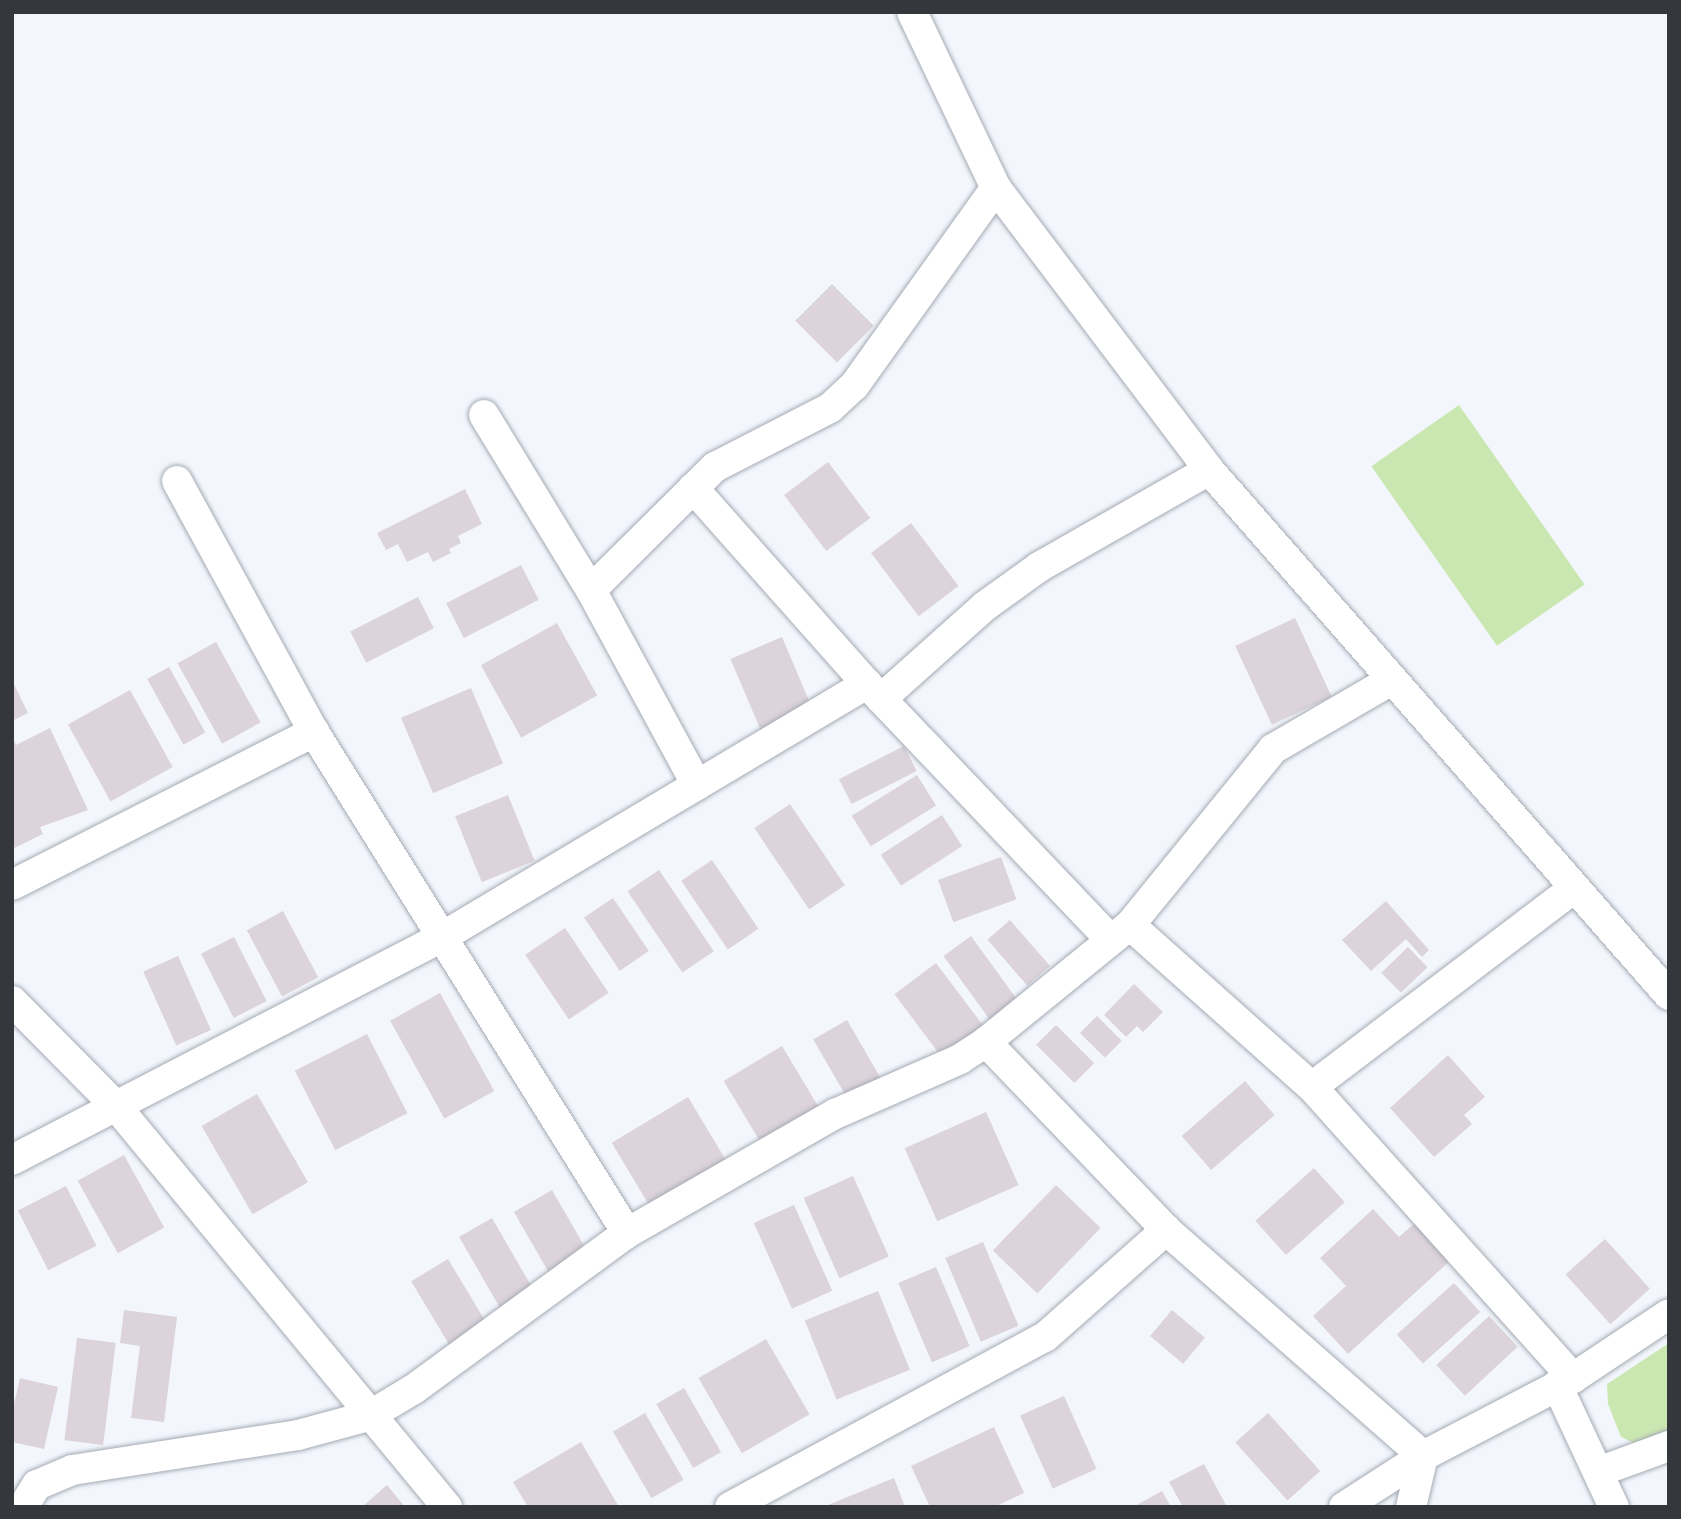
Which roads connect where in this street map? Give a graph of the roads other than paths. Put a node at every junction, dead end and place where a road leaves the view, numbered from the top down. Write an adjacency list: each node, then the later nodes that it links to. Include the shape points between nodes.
1 (912, 12): 2 (street)
2 (996, 188): 4 (street); 6 (street, via 854,386 830,408 715,467)
3 (484, 415): 7 (street)
4 (1209, 470): 8 (street); 9 (street, via 1039,567)
5 (177, 481): 10 (street)
6 (693, 488): 7 (street); 9 (street)
7 (591, 590): 11 (street)
8 (1391, 681): 13 (street); 14 (street, via 1273,749)
9 (874, 692): 11 (street); 14 (street)
10 (314, 732): 12 (street); 15 (street)
11 (697, 785): 15 (street)
12 (12, 885)
13 (1574, 888): 16 (street); 19 (street)
14 (1119, 931): 18 (street); 19 (street)
15 (442, 937): 20 (street); 23 (street)
16 (1669, 995)
17 (12, 1001): 20 (street)
18 (986, 1042): 22 (street); 23 (street, via 960,1059 835,1114)
19 (1312, 1087): 25 (street)
20 (116, 1106): 21 (street); 26 (street)
21 (12, 1160)
22 (1166, 1230): 28 (street); 33 (street, via 1045,1337)
23 (627, 1233): 26 (street, via 414,1389)
24 (1669, 1314): 25 (street)
25 (1565, 1382): 28 (street); 29 (street)
26 (369, 1416): 31 (street, via 298,1435 72,1470 37,1485); 32 (street)
27 (1669, 1446): 29 (street)
28 (1423, 1456): 34 (street); 35 (street)
29 (1598, 1472): 36 (street)
30 (12, 1495): 31 (street)
31 (23, 1506)
32 (447, 1507)
33 (730, 1507)
34 (1344, 1507)
35 (1411, 1507)
36 (1614, 1507)

